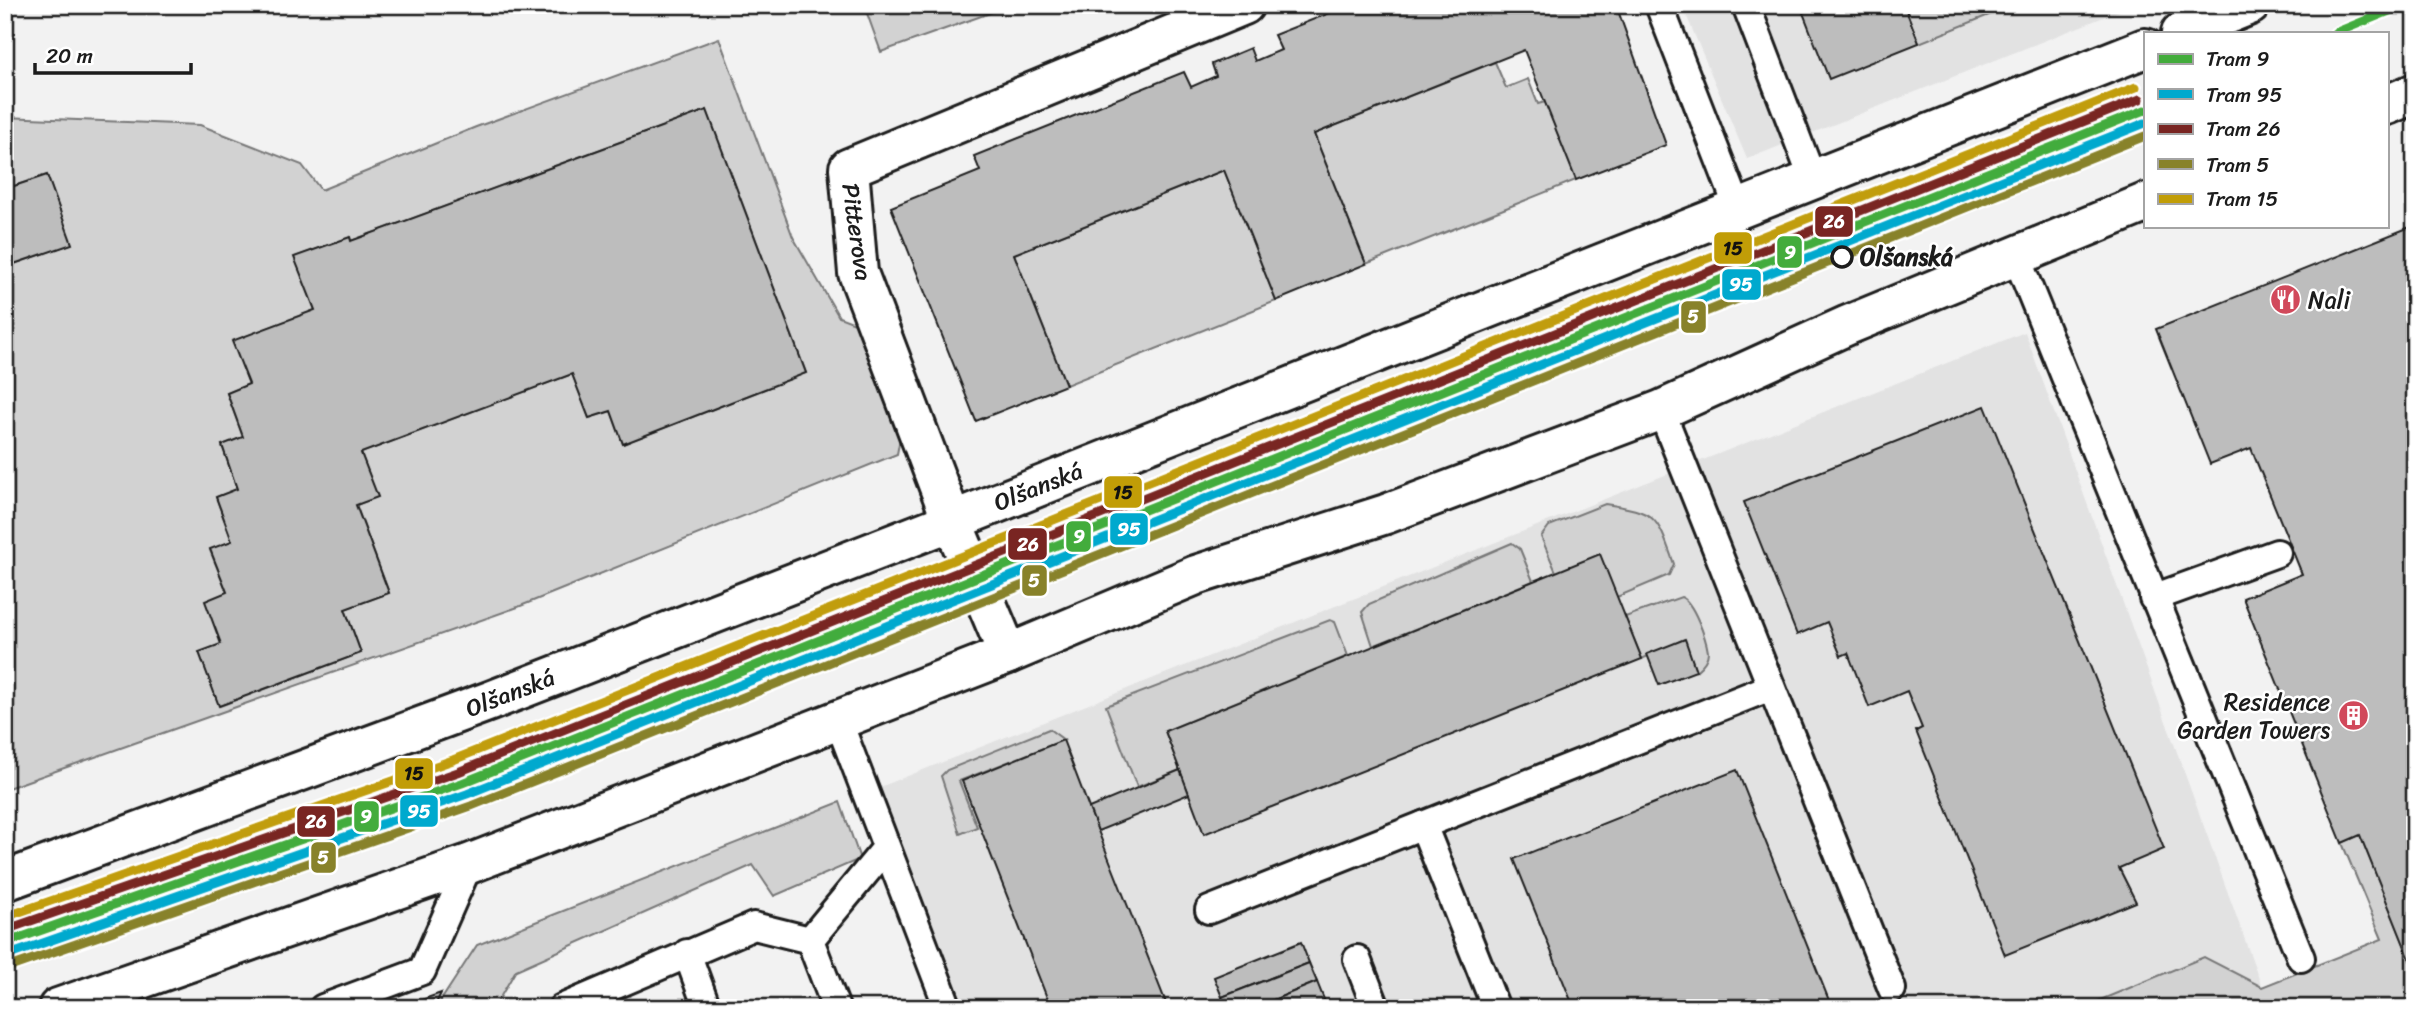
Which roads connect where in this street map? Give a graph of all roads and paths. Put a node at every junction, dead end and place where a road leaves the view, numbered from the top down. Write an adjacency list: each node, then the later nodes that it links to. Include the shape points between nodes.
1 (1244, 5): 14 (street, Pitterova, via 849,168 858,272)
2 (1659, 5): 11 (lane)
3 (1746, 5): 9 (lane)
4 (2250, 5): 5 (street)
5 (2183, 32)
6 (2144, 48): 9 (street, Olšanská)
7 (2415, 93): 8 (street)
8 (2388, 105)
9 (1814, 180): 11 (street, Olšanská)
10 (2144, 203): 12 (street)
11 (1738, 208): 14 (street, Olšanská)
12 (2016, 256): 13 (street, via 1848,325); 16 (lane)
13 (1661, 410): 17 (street, via 1386,514 1196,575); 18 (lane)
14 (952, 521): 17 (street, Pitterova); 23 (street, Olšanská, via 490,701)
15 (2277, 553): 16 (lane)
16 (2153, 598): 27 (lane)
17 (1008, 654): 19 (street)
18 (1771, 687): 20 (lane); 29 (lane)
19 (838, 720): 21 (lane); 22 (street)
20 (1423, 825): 24 (lane); 37 (lane)
21 (886, 848): 25 (lane); 35 (lane)
22 (469, 864): 31 (street); 32 (lane, via 422,971)
23 (8, 872)
24 (1209, 910)
25 (810, 940): 26 (lane, via 754,926); 34 (lane)
26 (687, 953): 30 (lane); 33 (lane)
27 (2301, 958)
28 (1357, 959): 36 (lane)
29 (1892, 989)
30 (572, 1005)
31 (58, 1008)
32 (323, 1008)
33 (707, 1008)
34 (836, 1008)
35 (948, 1008)
36 (1376, 1008)
37 (1496, 1008)

